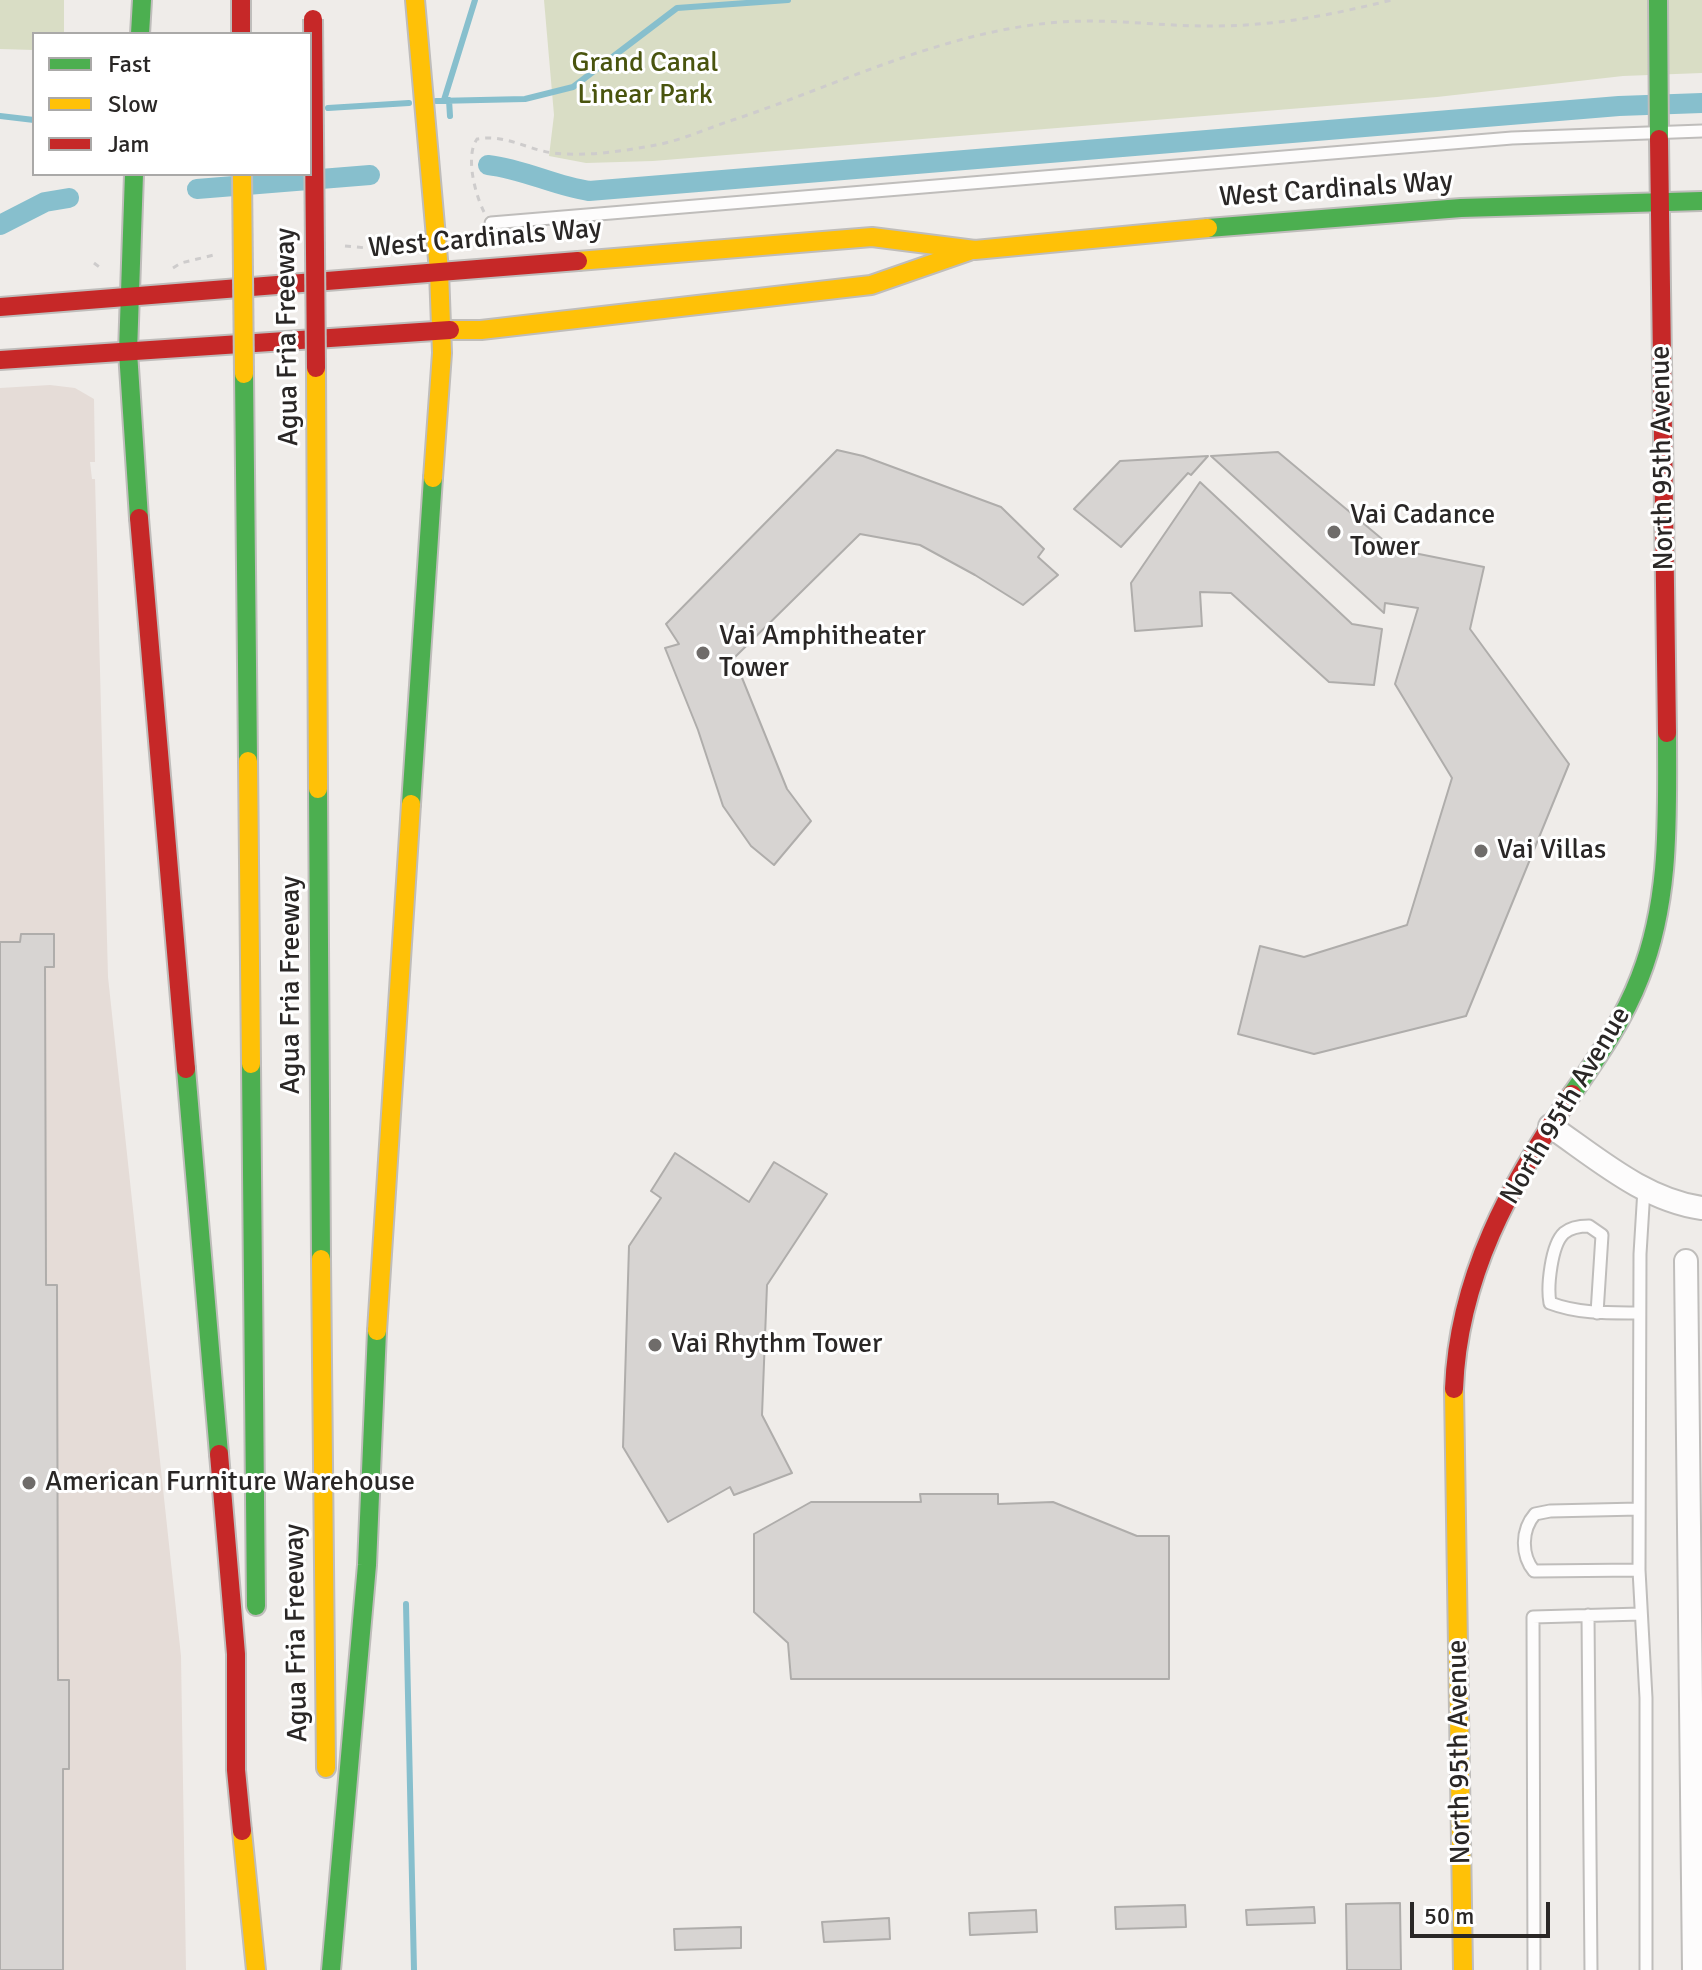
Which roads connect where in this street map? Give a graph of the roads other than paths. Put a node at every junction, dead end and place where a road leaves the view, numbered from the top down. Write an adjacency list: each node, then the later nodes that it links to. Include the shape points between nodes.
1 (142, 0): 7 (main road)
2 (241, 0): 6 (main road)
3 (415, 0): 16 (main road)
4 (1658, 0): 8 (main road, North 95th Avenue)
5 (313, 9): 34 (main road, Agua Fria Freeway, bridge)
6 (241, 27)
7 (140, 31)
8 (1659, 129): 9 (lane); 13 (main road, North 95th Avenue); 14 (lane)
9 (1702, 131)
10 (134, 176): 17 (main road)
11 (242, 176): 33 (main road, Agua Fria Freeway, bridge)
12 (1702, 201): 13 (main road, West Cardinals Way)
13 (1660, 202): 15 (main road, West Cardinals Way, via 1351,215); 22 (main road, North 95th Avenue, via 1665,872 1638,984 1620,1023)
14 (491, 223)
15 (975, 250): 16 (main road, West Cardinals Way, via 872,237); 19 (main road, West Cardinals Way, via 871,285 481,330)
16 (439, 271): 17 (main road, West Cardinals Way); 19 (main road)
17 (129, 295): 18 (main road, West Cardinals Way); 20 (main road)
18 (0, 307)
19 (440, 330): 20 (main road); 38 (main road, via 378,1309 367,1565)
20 (128, 352): 21 (main road); 37 (main road, via 233,1613 236,1770)
21 (0, 360)
22 (1550, 1126): 23 (street); 39 (main road, North 95th Avenue, via 1482,1253 1457,1351)
23 (1644, 1189): 24 (street); 27 (lane)
24 (1702, 1208)
25 (1686, 1261): 28 (street)
26 (1597, 1313): 26 (lane, via 1550,1303 1547,1288 1557,1245 1576,1227 1589,1226 1602,1235); 27 (lane)
27 (1639, 1313): 29 (lane)
28 (1695, 1484): 43 (street)
29 (1639, 1509): 30 (lane); 30 (lane, via 1535,1514 1525,1543 1534,1571)
30 (1639, 1570): 31 (lane)
31 (1641, 1614): 32 (lane); 42 (lane)
32 (1588, 1615): 40 (lane, via 1533,1617); 41 (lane)
33 (256, 1620)
34 (326, 1781)
35 (257, 1795): 37 (main road)
36 (327, 1811): 38 (main road)
37 (257, 1970)
38 (330, 1970)
39 (1463, 1970)
40 (1534, 1970)
41 (1591, 1970)
42 (1646, 1970)
43 (1694, 1970)

